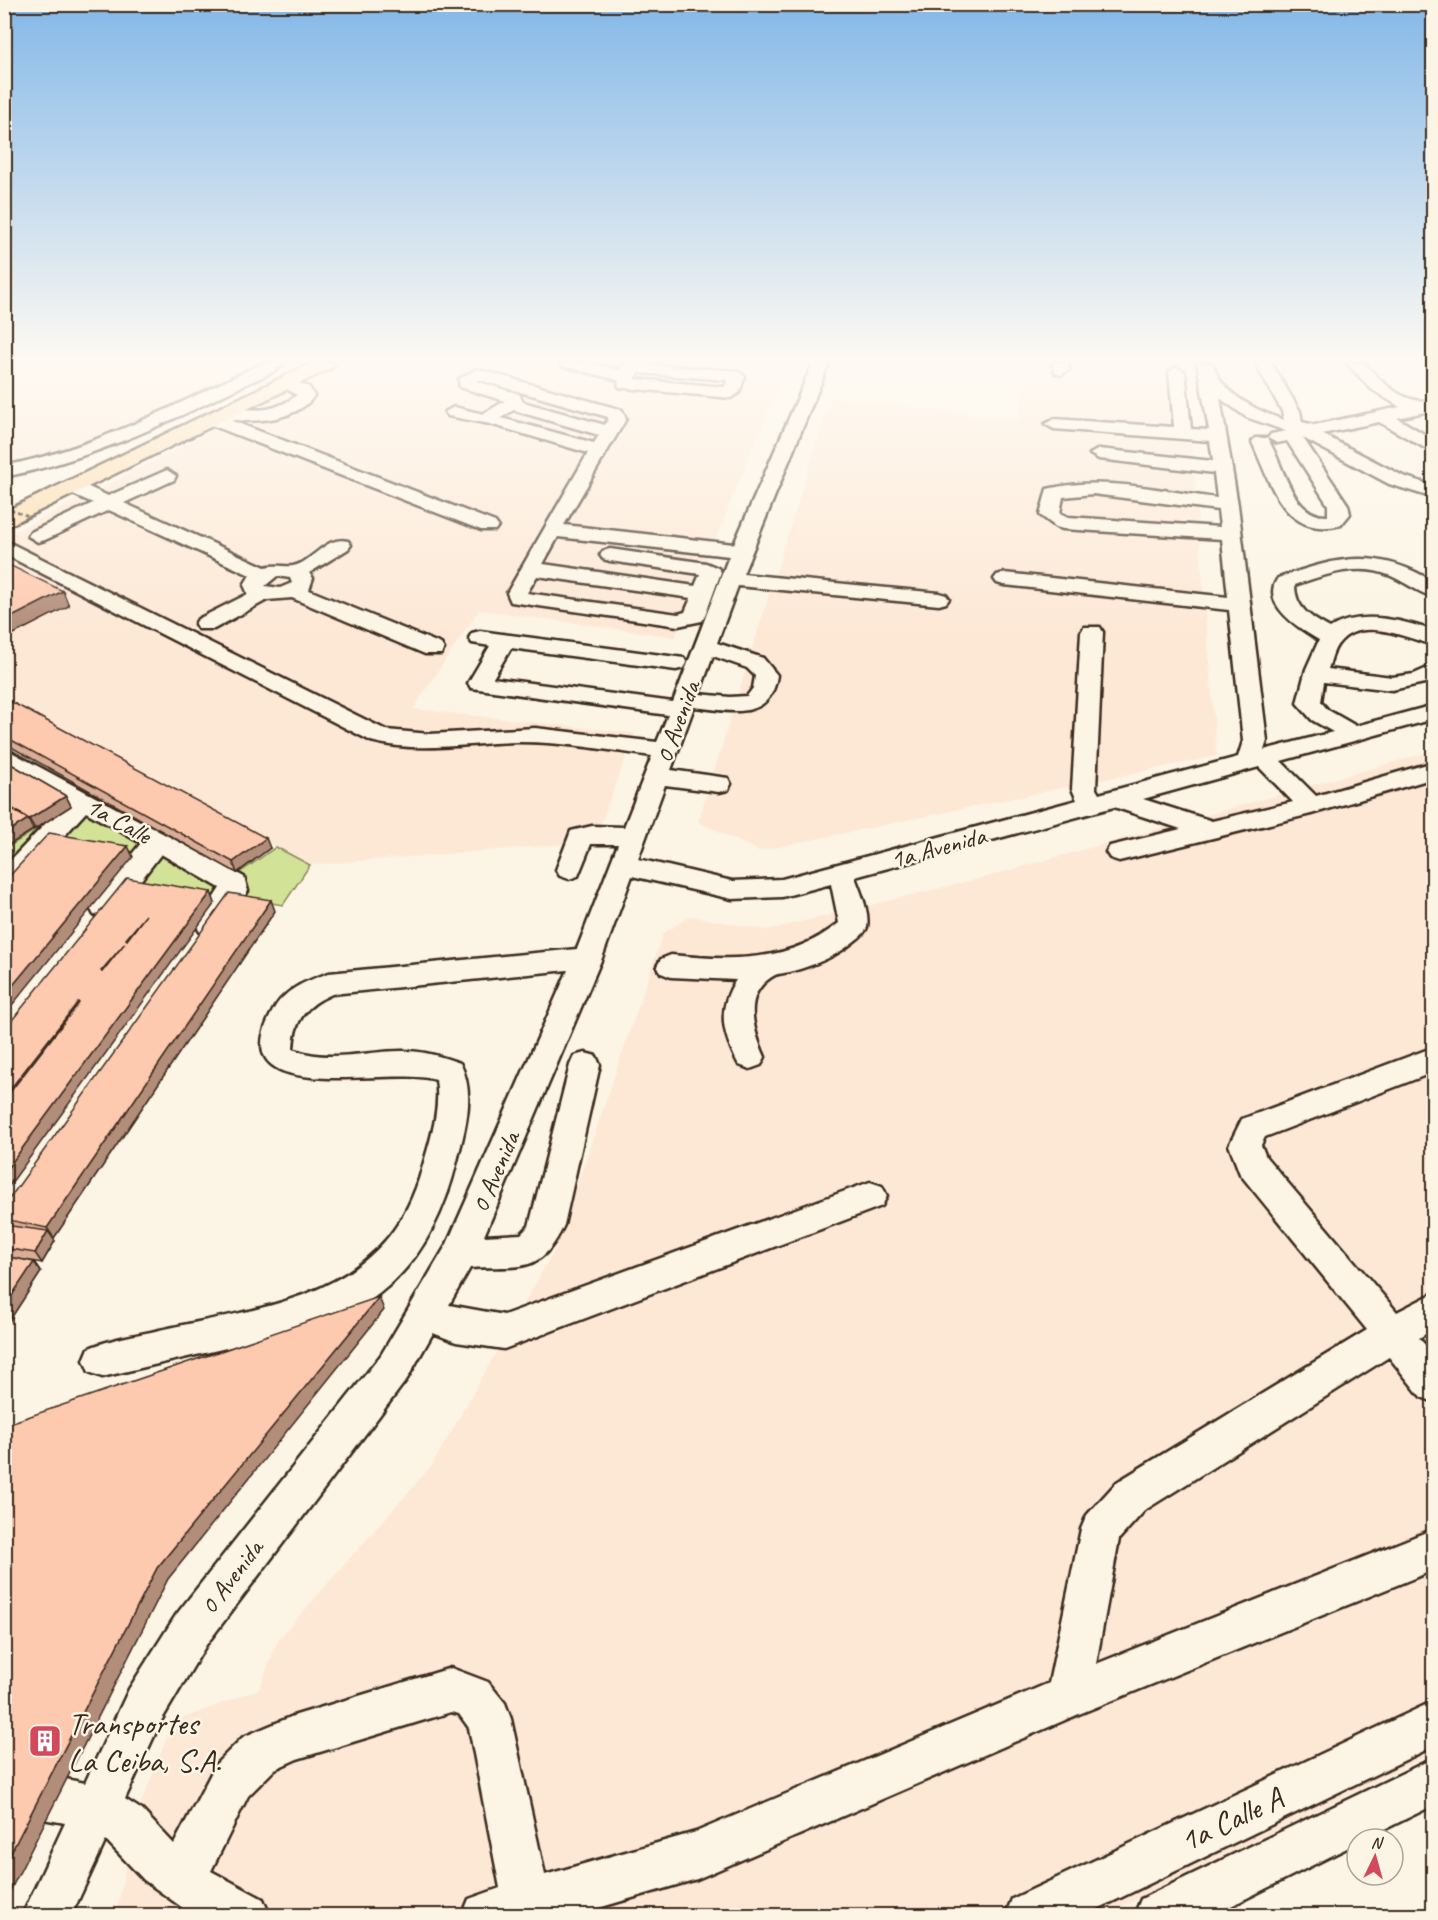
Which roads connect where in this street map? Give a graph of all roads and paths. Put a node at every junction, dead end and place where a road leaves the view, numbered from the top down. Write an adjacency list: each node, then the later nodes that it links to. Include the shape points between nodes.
1 (83, 453): 13 (street)
2 (120, 453): 19 (highway)
3 (143, 453): 15 (highway)
4 (307, 453): 22 (street)
5 (597, 453): 25 (street)
6 (783, 453): 28 (street, 0 Avenida)
7 (1156, 453): 12 (street)
8 (1221, 453): 18 (street)
9 (1266, 453): 10 (street, via 1293,508 1303,519 1334,521 1340,513 1338,505)
10 (1308, 453)
11 (1340, 453): 16 (street, via 1396,480)
12 (1100, 454)
13 (4, 472)
14 (167, 476): 17 (street)
15 (73, 487): 17 (street); 21 (highway)
16 (1434, 492)
17 (107, 503): 24 (street); 34 (street)
18 (1228, 505): 23 (street); 23 (street, via 1120,491 1067,489 1054,493 1050,515 1063,523)
19 (4, 509): 20 (path, bridge)
20 (30, 517)
21 (4, 521)
22 (488, 526)
23 (1231, 534): 38 (street)
24 (38, 536)
25 (548, 538): 28 (street); 30 (street); 36 (street, via 699,566 711,572)
26 (341, 545): 33 (street)
27 (4, 546): 53 (street, via 379,736 400,742 426,742 534,735)
28 (741, 551): 31 (street, 0 Avenida)
29 (1029, 562): 38 (street)
30 (532, 569): 36 (street); 36 (street, via 517,593 518,598 678,620 694,616)
31 (730, 579): 37 (street); 45 (street, 0 Avenida)
32 (1004, 579): 38 (street)
33 (295, 581): 34 (street, via 284,594); 46 (street)
34 (263, 584): 39 (street)
35 (1434, 591): 43 (street, via 1406,572 1352,562 1285,582 1283,595 1290,611)
36 (702, 593)
37 (939, 599)
38 (1238, 599): 55 (street)
39 (206, 624)
40 (1092, 632): 60 (street, via 1084,789)
41 (1428, 632): 43 (street, via 1369,625 1343,630)
42 (480, 638): 44 (street)
43 (1331, 638): 49 (street)
44 (504, 641): 47 (street); 50 (street, via 479,683)
45 (705, 646): 47 (street, 0 Avenida); 50 (street, via 755,663 766,675 764,689 754,702 743,705)
46 (433, 649)
47 (686, 667): 50 (street)
48 (1434, 672): 49 (street, via 1426,678 1385,685)
49 (1316, 674): 52 (street, via 1309,703 1320,715)
50 (675, 705): 53 (street, 0 Avenida)
51 (1434, 712): 52 (street, 1a Avenida)
52 (1354, 734): 55 (street, 1a Avenida)
53 (666, 751): 57 (street, 0 Avenida)
54 (4, 755): 59 (street, 1a Calle)
55 (1257, 760): 60 (street, 1a Avenida); 61 (street)
56 (1434, 770): 61 (street)
57 (657, 776): 58 (street); 63 (street, 0 Avenida)
58 (719, 784)
59 (82, 800): 64 (street, 1a Calle); 69 (street)
60 (1104, 801): 62 (street); 68 (street, 1a Avenida)
61 (1311, 806): 62 (street)
62 (1212, 830): 65 (street)
63 (635, 836): 66 (street, 0 Avenida); 67 (street, via 580,837)
64 (157, 841): 70 (street); 71 (street, 1a Calle, via 234,884 234,891)
65 (1119, 852)
66 (625, 865): 68 (street, 1a Avenida, via 749,891); 72 (street, 0 Avenida)
67 (569, 870)
68 (842, 874): 74 (street, via 853,927 837,942)
69 (8, 876)
70 (84, 932)
71 (192, 950)
72 (588, 958): 79 (street, 0 Avenida); 83 (street, via 329,984 303,994 288,1011 278,1036 278,1055 292,1064 418,1062 449,1072 453,1104 437,1179 427,1203 399,1252 373,1278 340,1297 285,1318)
73 (671, 966): 74 (street, via 704,970)
74 (765, 968): 75 (street, via 748,981 736,1018)
75 (750, 1057)
76 (1434, 1059): 82 (street, via 1253,1128 1245,1145 1252,1164)
77 (585, 1065): 79 (street, via 541,1237 529,1249)
78 (870, 1196): 81 (street, via 504,1332 456,1325)
79 (460, 1254): 81 (street, 0 Avenida)
80 (1434, 1309): 82 (street)
81 (428, 1313): 90 (street, 0 Avenida, via 394,1367 191,1630 145,1705)
82 (1391, 1336): 84 (street); 86 (street, via 1131,1496 1101,1529)
83 (102, 1360)
84 (1434, 1384)
85 (1434, 1549): 86 (street)
86 (1068, 1697): 92 (street, via 697,1855)
87 (1434, 1724): 95 (street, 1a Calle A)
88 (1434, 1781): 96 (street, 1a Calle A)
89 (4, 1789): 90 (street)
90 (95, 1809): 91 (street, via 124,1824); 93 (street, 0 Avenida)
91 (181, 1880): 92 (street, via 232,1780 259,1753 293,1738 451,1690 473,1696 489,1719); 94 (street)
92 (506, 1909)
93 (46, 1916)
94 (246, 1916)
95 (1029, 1916)
96 (1158, 1916)

